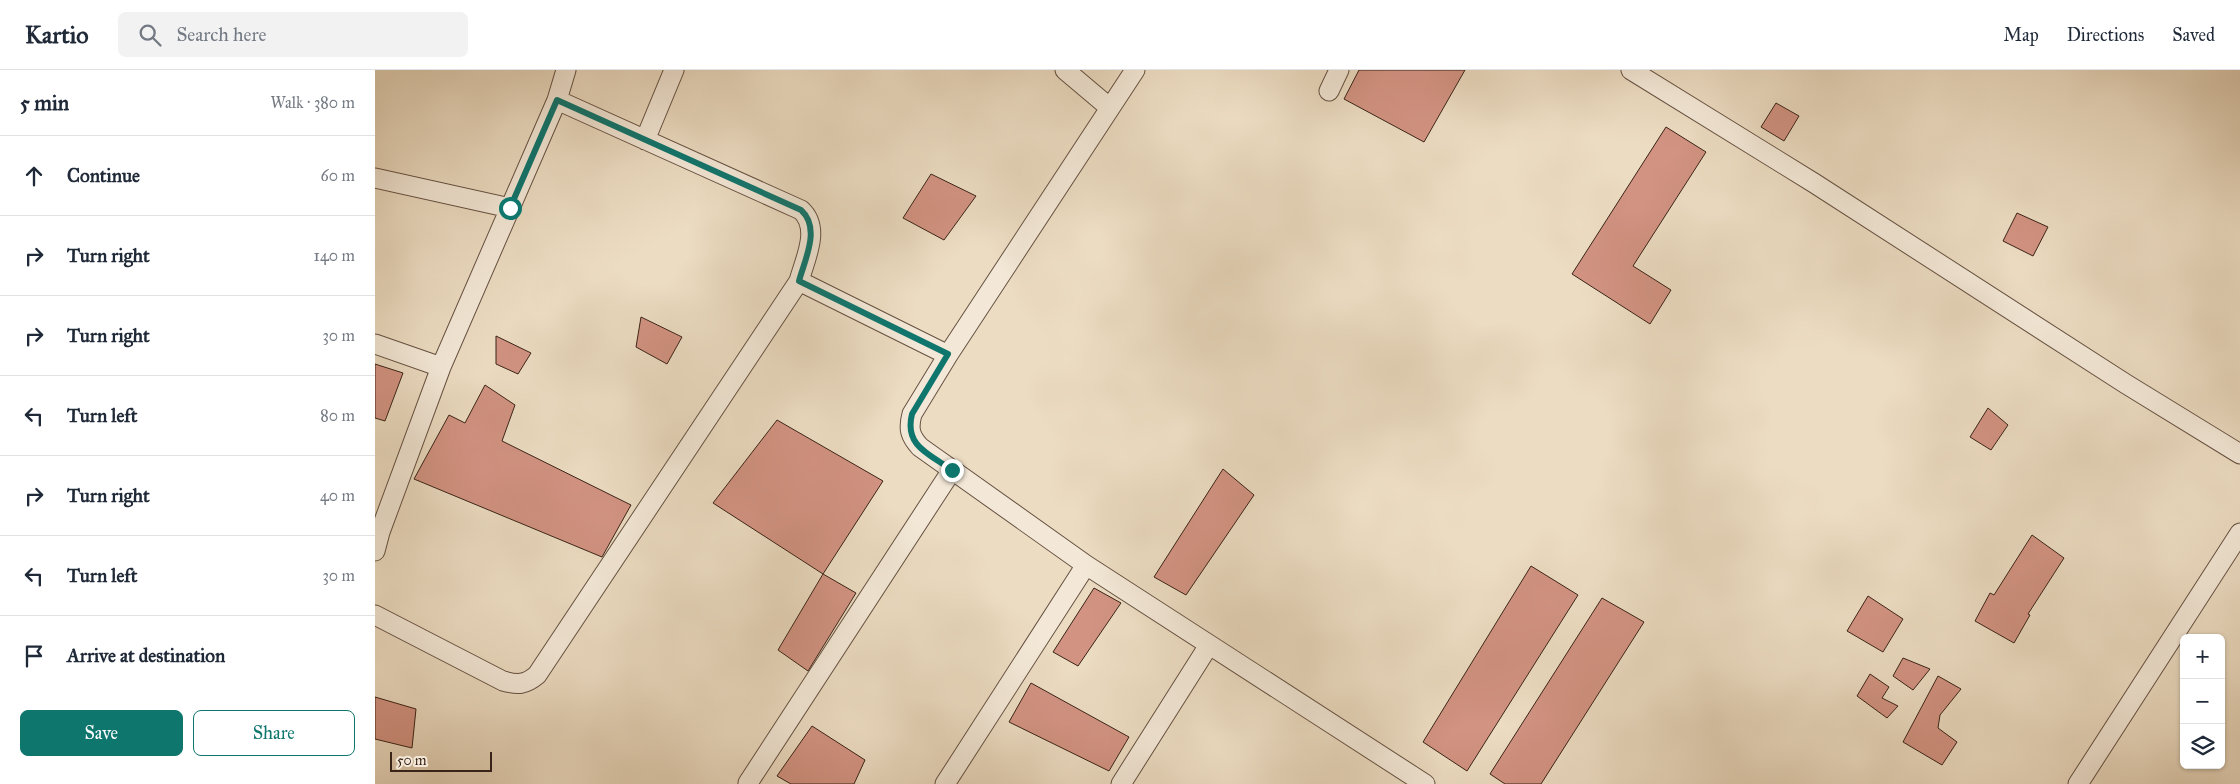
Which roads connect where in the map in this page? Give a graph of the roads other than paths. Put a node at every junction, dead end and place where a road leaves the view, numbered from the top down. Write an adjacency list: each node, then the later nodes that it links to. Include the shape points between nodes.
1 (566, 70): 8 (street)
2 (674, 70): 10 (street)
3 (1065, 70): 9 (street)
4 (1135, 70): 9 (street)
5 (1339, 70): 7 (street)
6 (1631, 70): 17 (street)
7 (1329, 91)
8 (557, 100): 10 (street); 12 (street)
9 (1110, 108): 15 (street)
10 (645, 140): 13 (street, via 801,210 809,217 811,238)
11 (375, 178): 12 (street)
12 (510, 208): 16 (street)
13 (799, 281): 15 (street); 22 (street, via 537,675 518,685 503,681)
14 (375, 344): 16 (street)
15 (948, 354): 18 (street, via 912,414 909,425 910,433 920,447)
16 (441, 367): 20 (street)
17 (2240, 454)
18 (952, 470): 21 (street); 24 (street)
19 (2240, 534): 28 (street)
20 (375, 551)
21 (1086, 565): 23 (street); 25 (street)
22 (375, 614)
23 (1209, 645): 26 (street); 27 (street)
24 (748, 783)
25 (945, 784)
26 (1121, 784)
27 (1425, 784)
28 (2078, 784)

